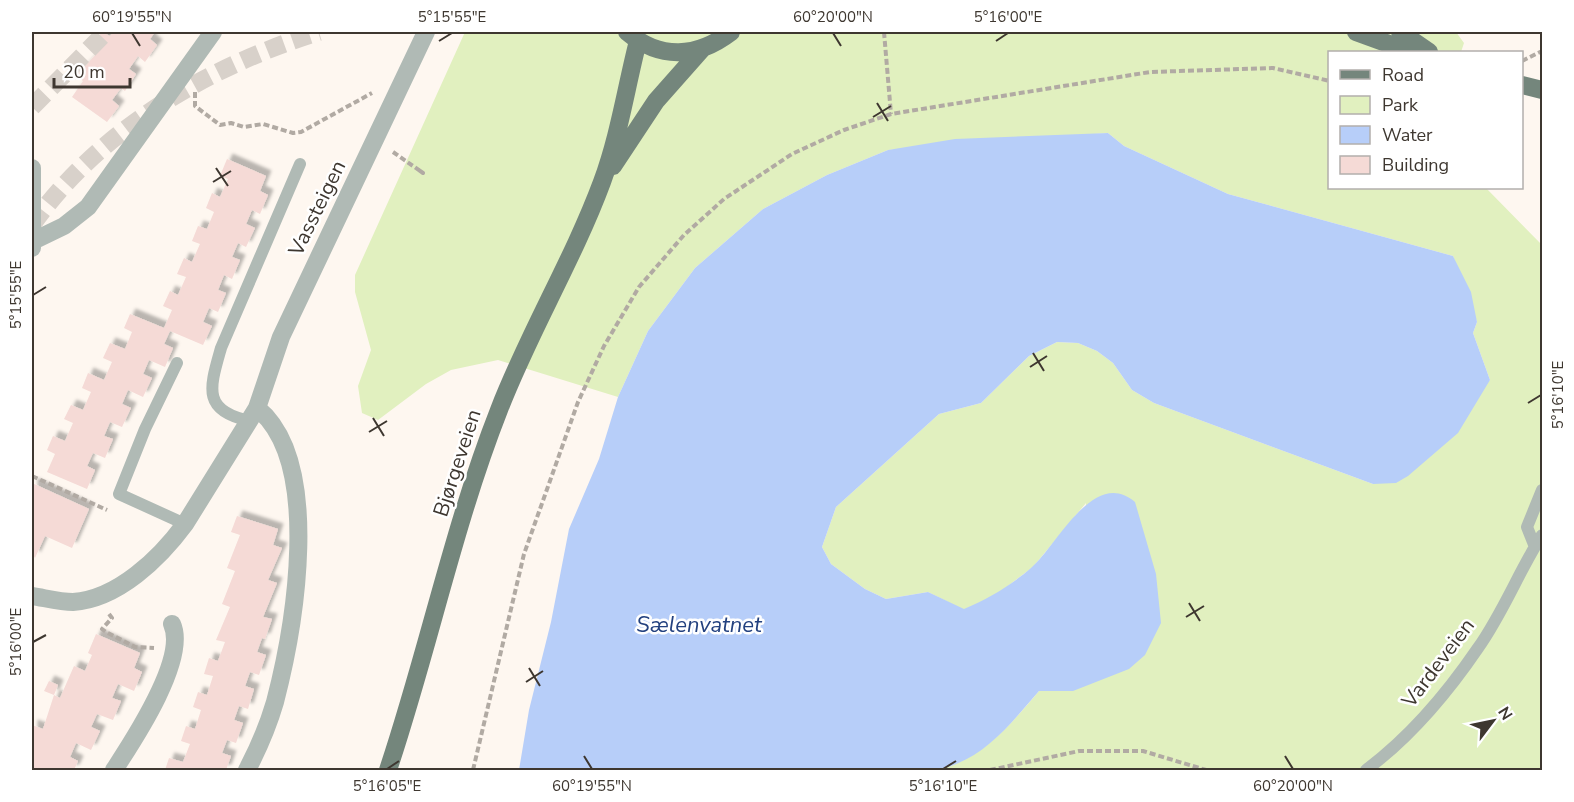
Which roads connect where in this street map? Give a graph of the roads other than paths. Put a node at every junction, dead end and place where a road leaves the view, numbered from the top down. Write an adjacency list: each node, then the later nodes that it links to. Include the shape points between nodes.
1 (213, 32): 15 (street, via 88,207)
2 (426, 32): 17 (street, Vassteigen, via 280,337)
3 (730, 32): 7 (main road)
4 (1356, 32): 8 (main road)
5 (1400, 32): 9 (main road)
6 (633, 36): 7 (main road, via 669,53); 14 (main road, Bjørgeveien, via 627,98)
7 (702, 49): 14 (main road, Bjørgeveien, via 656,101)
8 (1408, 51)
9 (1428, 51)
10 (1523, 85): 11 (main road)
11 (1542, 90)
12 (300, 164): 17 (lane, Vassteigen, via 221,348 213,376 211,387 216,406 222,412)
13 (32, 168): 15 (street)
14 (602, 182): 26 (main road, Bjørgeveien, via 499,408 467,497 415,691)
15 (32, 244)
16 (177, 363): 19 (lane, via 119,495)
17 (254, 414): 19 (street, Vassteigen); 25 (street, via 265,415 285,448 297,503 299,555 274,704)
18 (1542, 490): 21 (lane, via 1527,527)
19 (185, 524): 22 (street, Vassteigen, via 140,573 110,591 72,602)
20 (1542, 535): 21 (lane, Vardeveien)
21 (1535, 547): 27 (lane, Vardeveien, via 1479,647 1431,708)
22 (32, 596)
23 (172, 624): 24 (street, via 173,649 156,704)
24 (114, 771)
25 (248, 771)
26 (388, 771)
27 (1366, 771)

